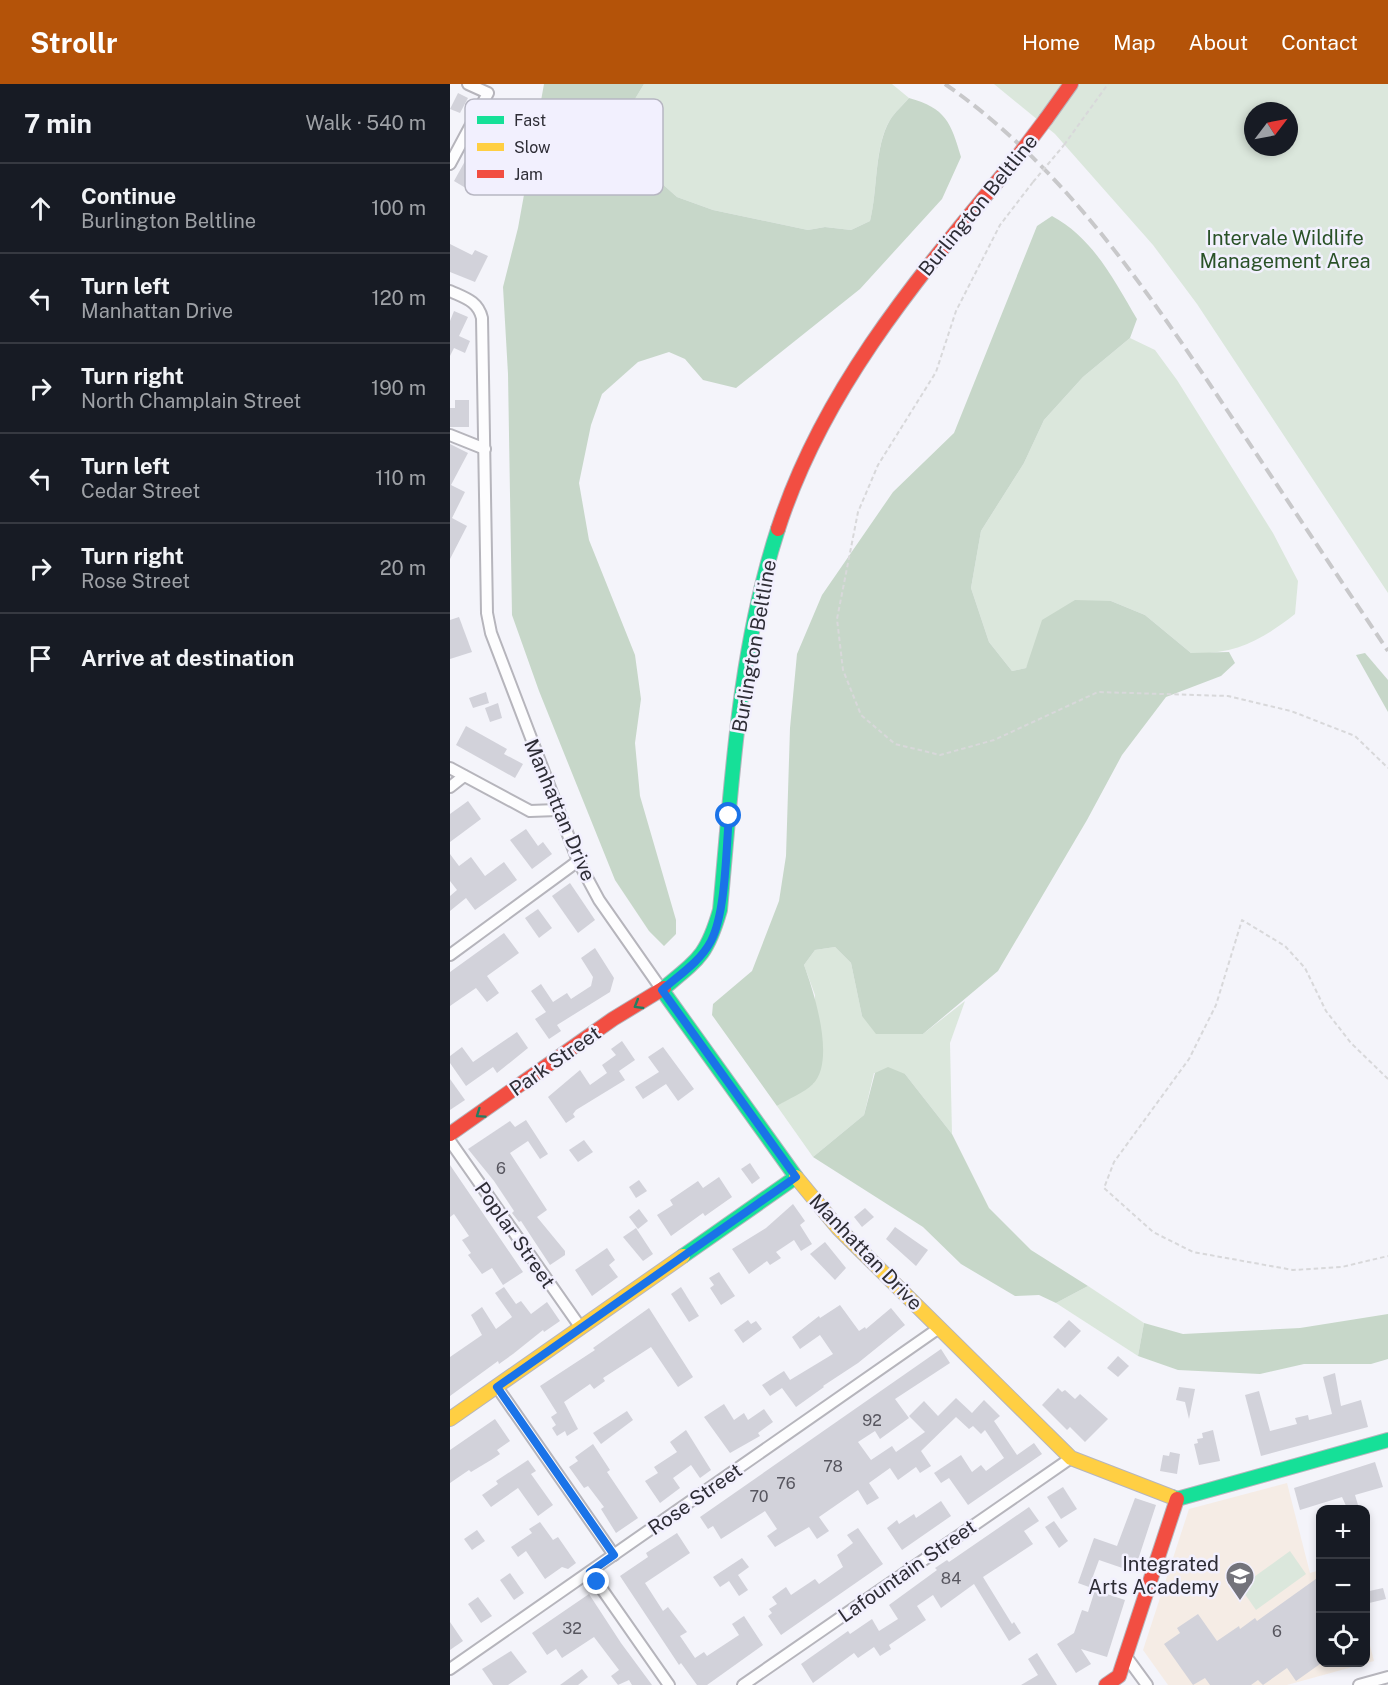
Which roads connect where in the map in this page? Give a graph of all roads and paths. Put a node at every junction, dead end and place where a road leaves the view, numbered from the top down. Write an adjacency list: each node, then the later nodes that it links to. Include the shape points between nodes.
1 (468, 84): 4 (street, via 488,93)
2 (1071, 84): 17 (main road, Burlington Beltline, bridge, via 869,346 831,406 800,468 780,518 759,593 748,655 717,927 697,961)
3 (1108, 84): 11 (path, bridge, via 1000,225 956,311 936,372 878,465 858,512 837,619 843,670 861,715 895,744 940,755 994,740 1098,692 1228,696 1291,711 1355,736)
4 (485, 99)
5 (465, 136): 6 (street)
6 (450, 164)
7 (450, 291): 9 (street, Manhattan Drive, via 480,309)
8 (450, 435): 9 (street)
9 (485, 449): 14 (street, Manhattan Drive, via 489,623)
10 (450, 768): 12 (street)
11 (1388, 768)
12 (464, 776): 13 (street); 14 (street, via 530,811)
13 (450, 787)
14 (556, 810): 15 (street, Manhattan Drive)
15 (578, 861): 16 (street); 17 (street, Manhattan Drive, via 599,900)
16 (450, 955)
17 (662, 990): 19 (main road, Park Street, one-way to 19, via 613,1019); 21 (main road, Manhattan Drive)
18 (1388, 1079): 22 (path, via 1351,1043 1326,1011 1305,968 1285,946 1242,920 1216,1005 1190,1059 1114,1162 1104,1188 1153,1232 1193,1252 1293,1270 1342,1267)
19 (450, 1134)
20 (450, 1141): 23 (street, Poplar Street)
21 (796, 1177): 23 (main road); 24 (main road, Manhattan Drive, via 838,1228)
22 (1388, 1257)
23 (581, 1328): 25 (main road)
24 (939, 1328): 28 (main road, Manhattan Drive); 30 (street, Rose Street)
25 (497, 1387): 26 (main road); 30 (street)
26 (450, 1419)
27 (1388, 1440): 29 (main road)
28 (1071, 1458): 29 (main road, Manhattan Drive); 36 (street, Lafountain Street)
29 (1177, 1499): 32 (main road)
30 (614, 1555): 31 (street, Rose Street)
31 (590, 1572): 33 (street, Rose Street); 35 (street)
32 (1125, 1654): 37 (main road, via 1119,1676); 38 (street)
33 (450, 1669)
34 (1388, 1677): 39 (street)
35 (669, 1685)
36 (743, 1685)
37 (1106, 1685)
38 (1147, 1685)
39 (1359, 1685)

